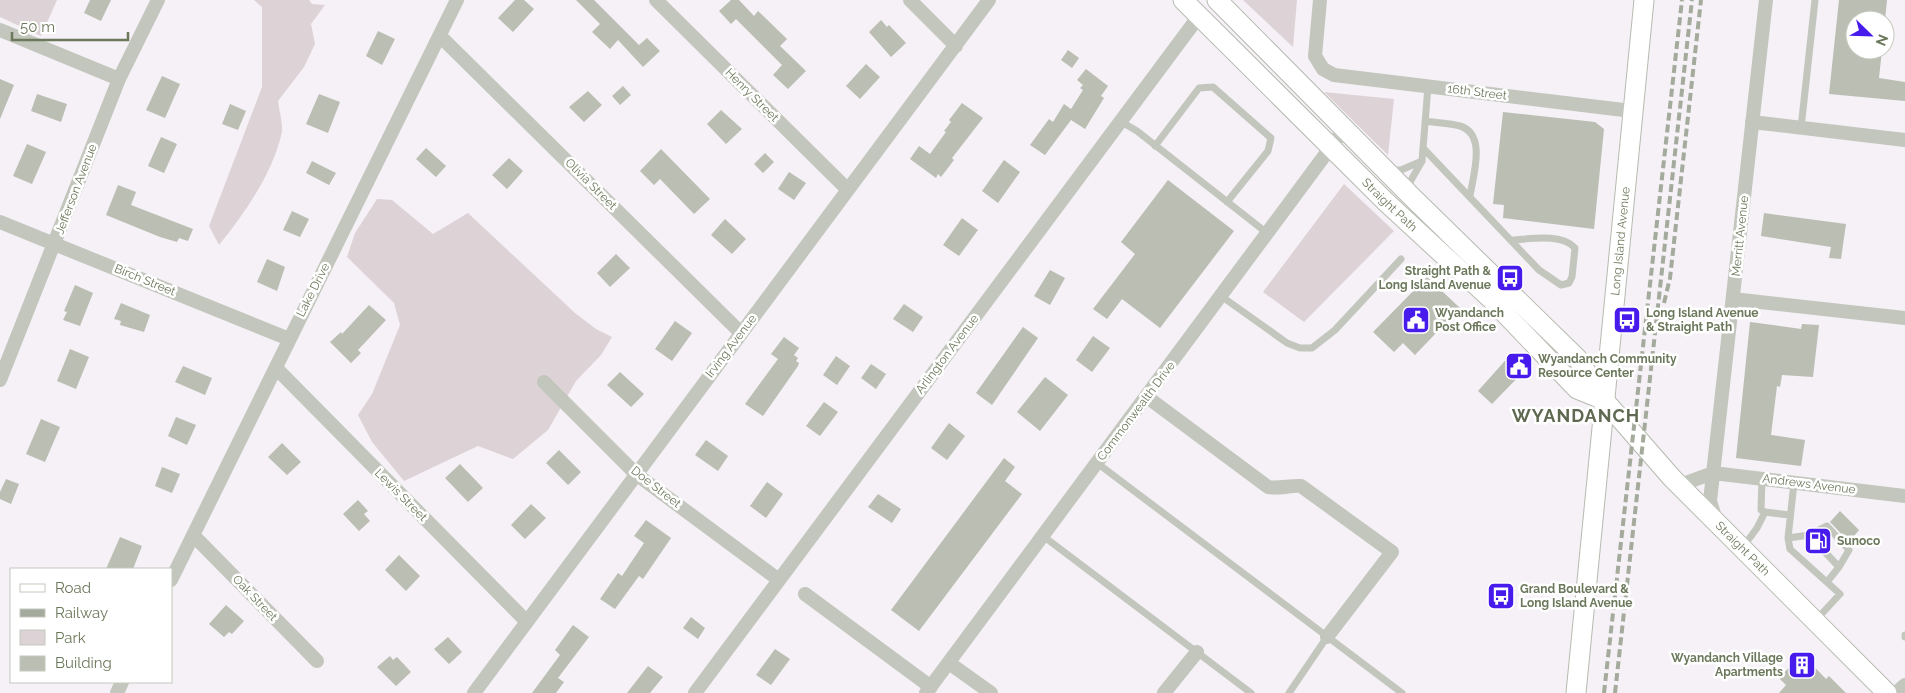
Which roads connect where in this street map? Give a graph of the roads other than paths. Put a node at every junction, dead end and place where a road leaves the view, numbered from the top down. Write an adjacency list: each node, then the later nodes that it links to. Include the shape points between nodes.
1 (158, 0): 16 (street, Jefferson Avenue)
2 (457, 0): 14 (street, Lake Drive)
3 (656, 0): 30 (street, Henry Street)
4 (910, 0): 15 (street)
5 (990, 0): 15 (street, Irving Avenue)
6 (1183, 0): 12 (main road, Straight Path)
7 (1217, 0): 22 (main road, Straight Path)
8 (1320, 0): 17 (street, 16th Street, via 1315,56 1322,69 1340,76)
9 (1644, 0): 18 (main road, Long Island Avenue)
10 (1766, 0): 21 (street, Merritt Avenue)
11 (1815, 0): 23 (lane)
12 (1199, 16): 19 (street, Arlington Avenue); 26 (main road, Straight Path)
13 (0, 30): 16 (street)
14 (440, 36): 42 (street, Olivia Street); 43 (street, Lake Drive)
15 (956, 46): 30 (street, Irving Avenue)
16 (119, 79): 37 (street, Jefferson Avenue)
17 (1428, 86): 18 (street, 16th Street); 20 (lane)
18 (1632, 111): 48 (main road, Long Island Avenue)
19 (1120, 121): 25 (lane); 66 (street, Arlington Avenue)
20 (1426, 121): 27 (lane); 31 (lane, via 1462,126 1473,134 1476,145)
21 (1752, 122): 23 (street); 40 (street, Merritt Avenue)
22 (1345, 128): 26 (street, Commonwealth Drive); 29 (main road, Straight Path)
23 (1800, 128): 24 (street)
24 (1905, 140)
25 (1155, 146): 33 (lane); 33 (lane, via 1199,88 1213,86 1271,138 1268,151)
26 (1332, 146): 35 (street, Commonwealth Drive); 48 (main road, Straight Path, via 1386,202 1490,299 1577,389)
27 (1423, 148): 28 (lane); 31 (lane)
28 (1422, 160): 29 (lane, via 1400,170); 32 (lane, via 1410,182)
29 (1385, 170): 32 (main road, Straight Path)
30 (848, 190): 42 (street, Irving Avenue)
31 (1470, 196): 36 (lane)
32 (1412, 198): 48 (main road, Straight Path, via 1578,359)
33 (1227, 202): 35 (lane)
34 (0, 222): 37 (street, Birch Street)
35 (1267, 233): 39 (street, Commonwealth Drive)
36 (1513, 240): 36 (lane, via 1551,280 1561,285 1569,283 1575,248 1570,243 1552,239)
37 (55, 244): 43 (street, Birch Street); 45 (street, Jefferson Avenue)
38 (1401, 259): 39 (lane, via 1335,330 1312,348 1287,343)
39 (1221, 296): 47 (street, Commonwealth Drive)
40 (1733, 299): 41 (street); 50 (street, Merritt Avenue)
41 (1905, 318)
42 (741, 333): 51 (street, Irving Avenue)
43 (288, 339): 44 (street, Lake Drive)
44 (276, 368): 59 (street, Lake Drive); 70 (street, Lewis Street)
45 (0, 380)
46 (544, 382): 51 (street, Doe Street)
47 (1147, 397): 49 (street, Commonwealth Drive); 71 (street, via 1268,487 1301,486 1392,552)
48 (1604, 400): 54 (main road, Straight Path); 84 (main road, Long Island Avenue)
49 (1097, 463): 61 (street, Commonwealth Drive); 71 (lane)
50 (1713, 473): 52 (street, Andrews Avenue); 54 (street); 58 (street, Merritt Avenue, via 1710,501)
51 (636, 474): 66 (street, Doe Street); 70 (street, Irving Avenue)
52 (1762, 479): 53 (street, Andrews Avenue); 56 (lane, via 1761,510)
53 (1794, 483): 55 (street, Andrews Avenue); 57 (lane)
54 (1680, 486): 58 (main road, Straight Path)
55 (1905, 496)
56 (1765, 512): 57 (lane); 63 (lane)
57 (1790, 515): 62 (lane)
58 (1716, 521): 63 (main road, Straight Path)
59 (193, 535): 65 (street, Lake Drive); 73 (street, Oak Street)
60 (1809, 535): 62 (lane); 64 (lane); 64 (lane, via 1826,526 1849,550)
61 (1044, 536): 72 (lane); 74 (street, Commonwealth Drive)
62 (1788, 538): 67 (lane, via 1790,549)
63 (1743, 547): 69 (main road, Straight Path)
64 (1839, 567): 67 (lane)
65 (172, 578)
66 (779, 580): 78 (street, Arlington Avenue)
67 (1827, 582): 69 (lane, via 1840,594)
68 (806, 594): 76 (street)
69 (1816, 621): 85 (main road, Straight Path)
70 (527, 622): 77 (street, Irving Avenue)
71 (1327, 637): 82 (lane); 83 (lane)
72 (1197, 652): 80 (street); 81 (lane)
73 (317, 661)
74 (949, 663): 76 (street, Commonwealth Drive); 79 (street)
75 (1905, 685): 86 (street)
76 (929, 690)
77 (474, 693)
78 (695, 693)
79 (991, 693)
80 (1164, 693)
81 (1251, 693)
82 (1288, 693)
83 (1402, 693)
84 (1576, 693)
85 (1887, 693)
86 (1896, 693)

